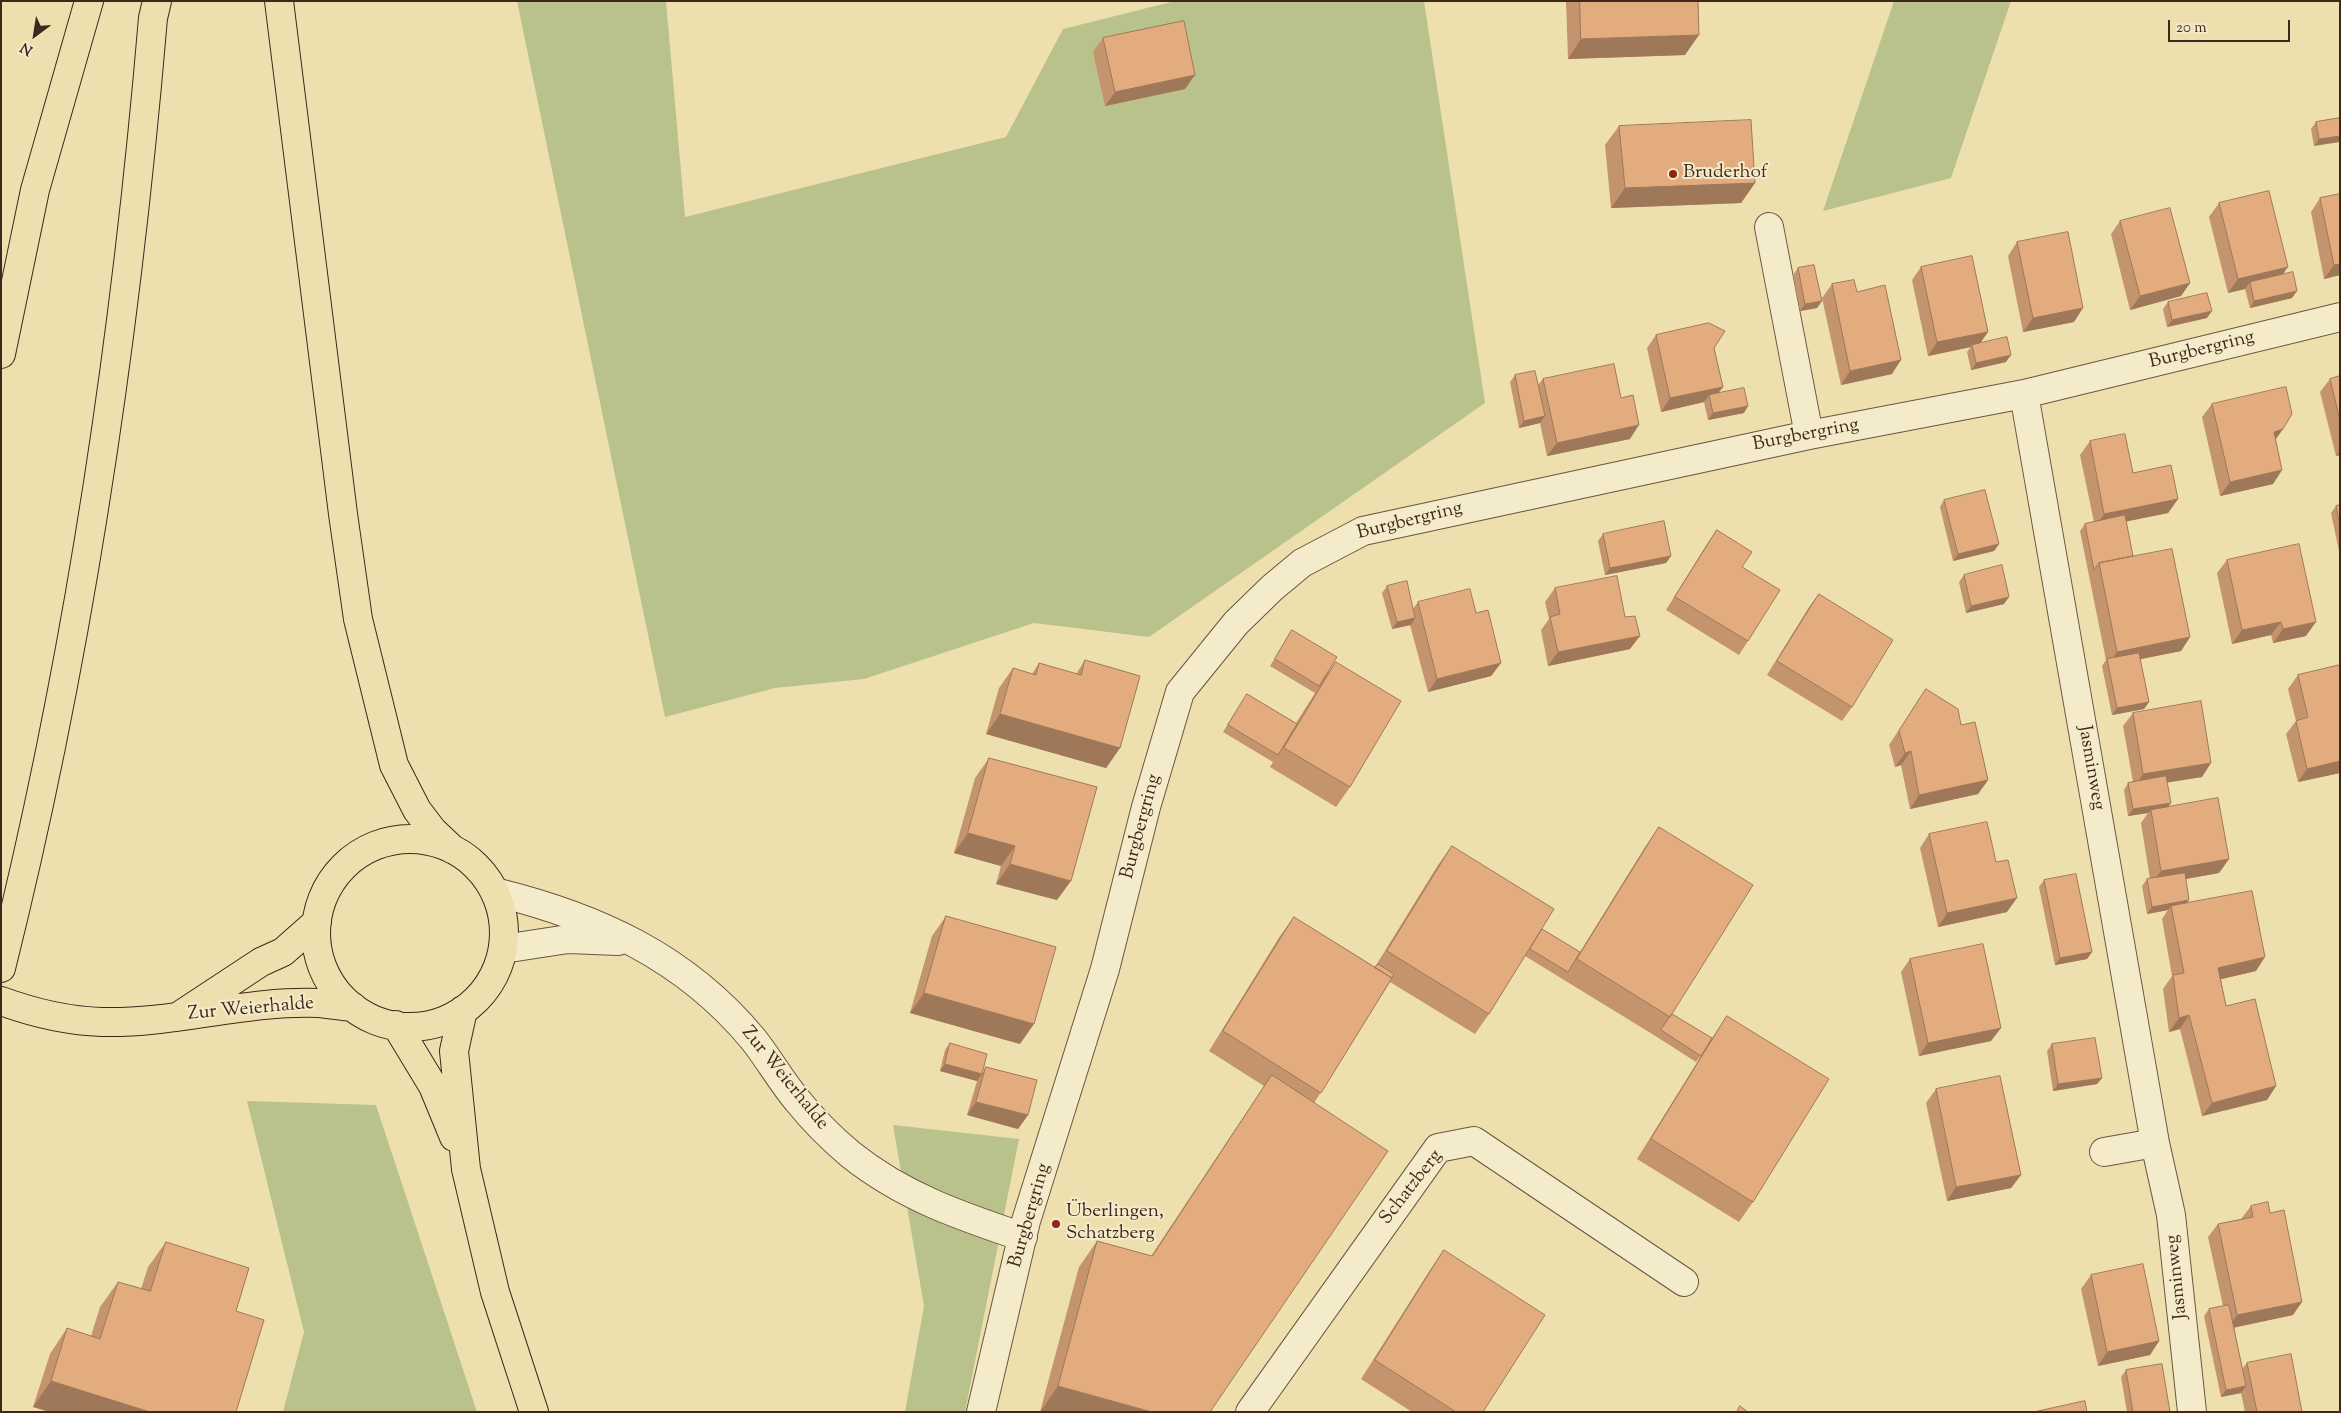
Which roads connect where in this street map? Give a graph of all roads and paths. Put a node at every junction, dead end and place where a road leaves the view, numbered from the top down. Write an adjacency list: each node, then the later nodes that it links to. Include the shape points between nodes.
1 (89, 1): 6 (main road, via 35,190)
2 (278, 1): 9 (main road, via 358,619 394,765 417,810)
3 (154, 7): 14 (main road, via 141,163 99,489 59,705)
4 (1768, 227): 8 (street)
5 (2340, 317): 7 (street, Burgbergring)
6 (1, 354)
7 (2024, 394): 8 (street, Burgbergring); 20 (street, Jasminweg)
8 (1809, 435): 23 (street, Burgbergring, via 1362,530 1302,563 1236,623 1180,692 1146,807 1105,969)
9 (452, 849): 10 (main road, via 484,874); 11 (main road, via 410,839 387,842 366,850 348,862 332,880 322,900)
10 (495, 892): 12 (street, Zur Weierhalde, via 568,913); 13 (main road, via 504,930)
11 (317, 922): 16 (main road, via 316,938 324,969 336,990); 18 (main road, Zur Weierhalde, via 283,952 262,962)
12 (636, 942): 13 (street, Zur Weierhalde, via 568,939); 23 (street, Zur Weierhalde, via 673,964 732,1015 796,1100 849,1153 879,1176 946,1211)
13 (503, 949): 17 (main road, via 489,984)
14 (1, 968)
15 (1, 1001): 18 (main road, Zur Weierhalde, via 33,1012 75,1020 127,1022)
16 (353, 1007): 18 (main road, Zur Weierhalde, via 318,1003 273,1005); 19 (main road)
17 (464, 1010): 19 (main road, via 443,1021 420,1026); 22 (main road, via 454,1052)
18 (178, 1017)
19 (396, 1026): 22 (main road, via 434,1086)
20 (2155, 1143): 21 (street); 28 (street, Jasminweg, via 2171,1215)
21 (2104, 1152)
22 (466, 1168): 25 (main road, via 495,1292)
23 (1023, 1237): 26 (street, Burgbergring)
24 (1684, 1282): 27 (street, Schatzberg, via 1474,1141 1438,1148)
25 (534, 1412)
26 (981, 1412)
27 (1250, 1412)
28 (2192, 1412)

